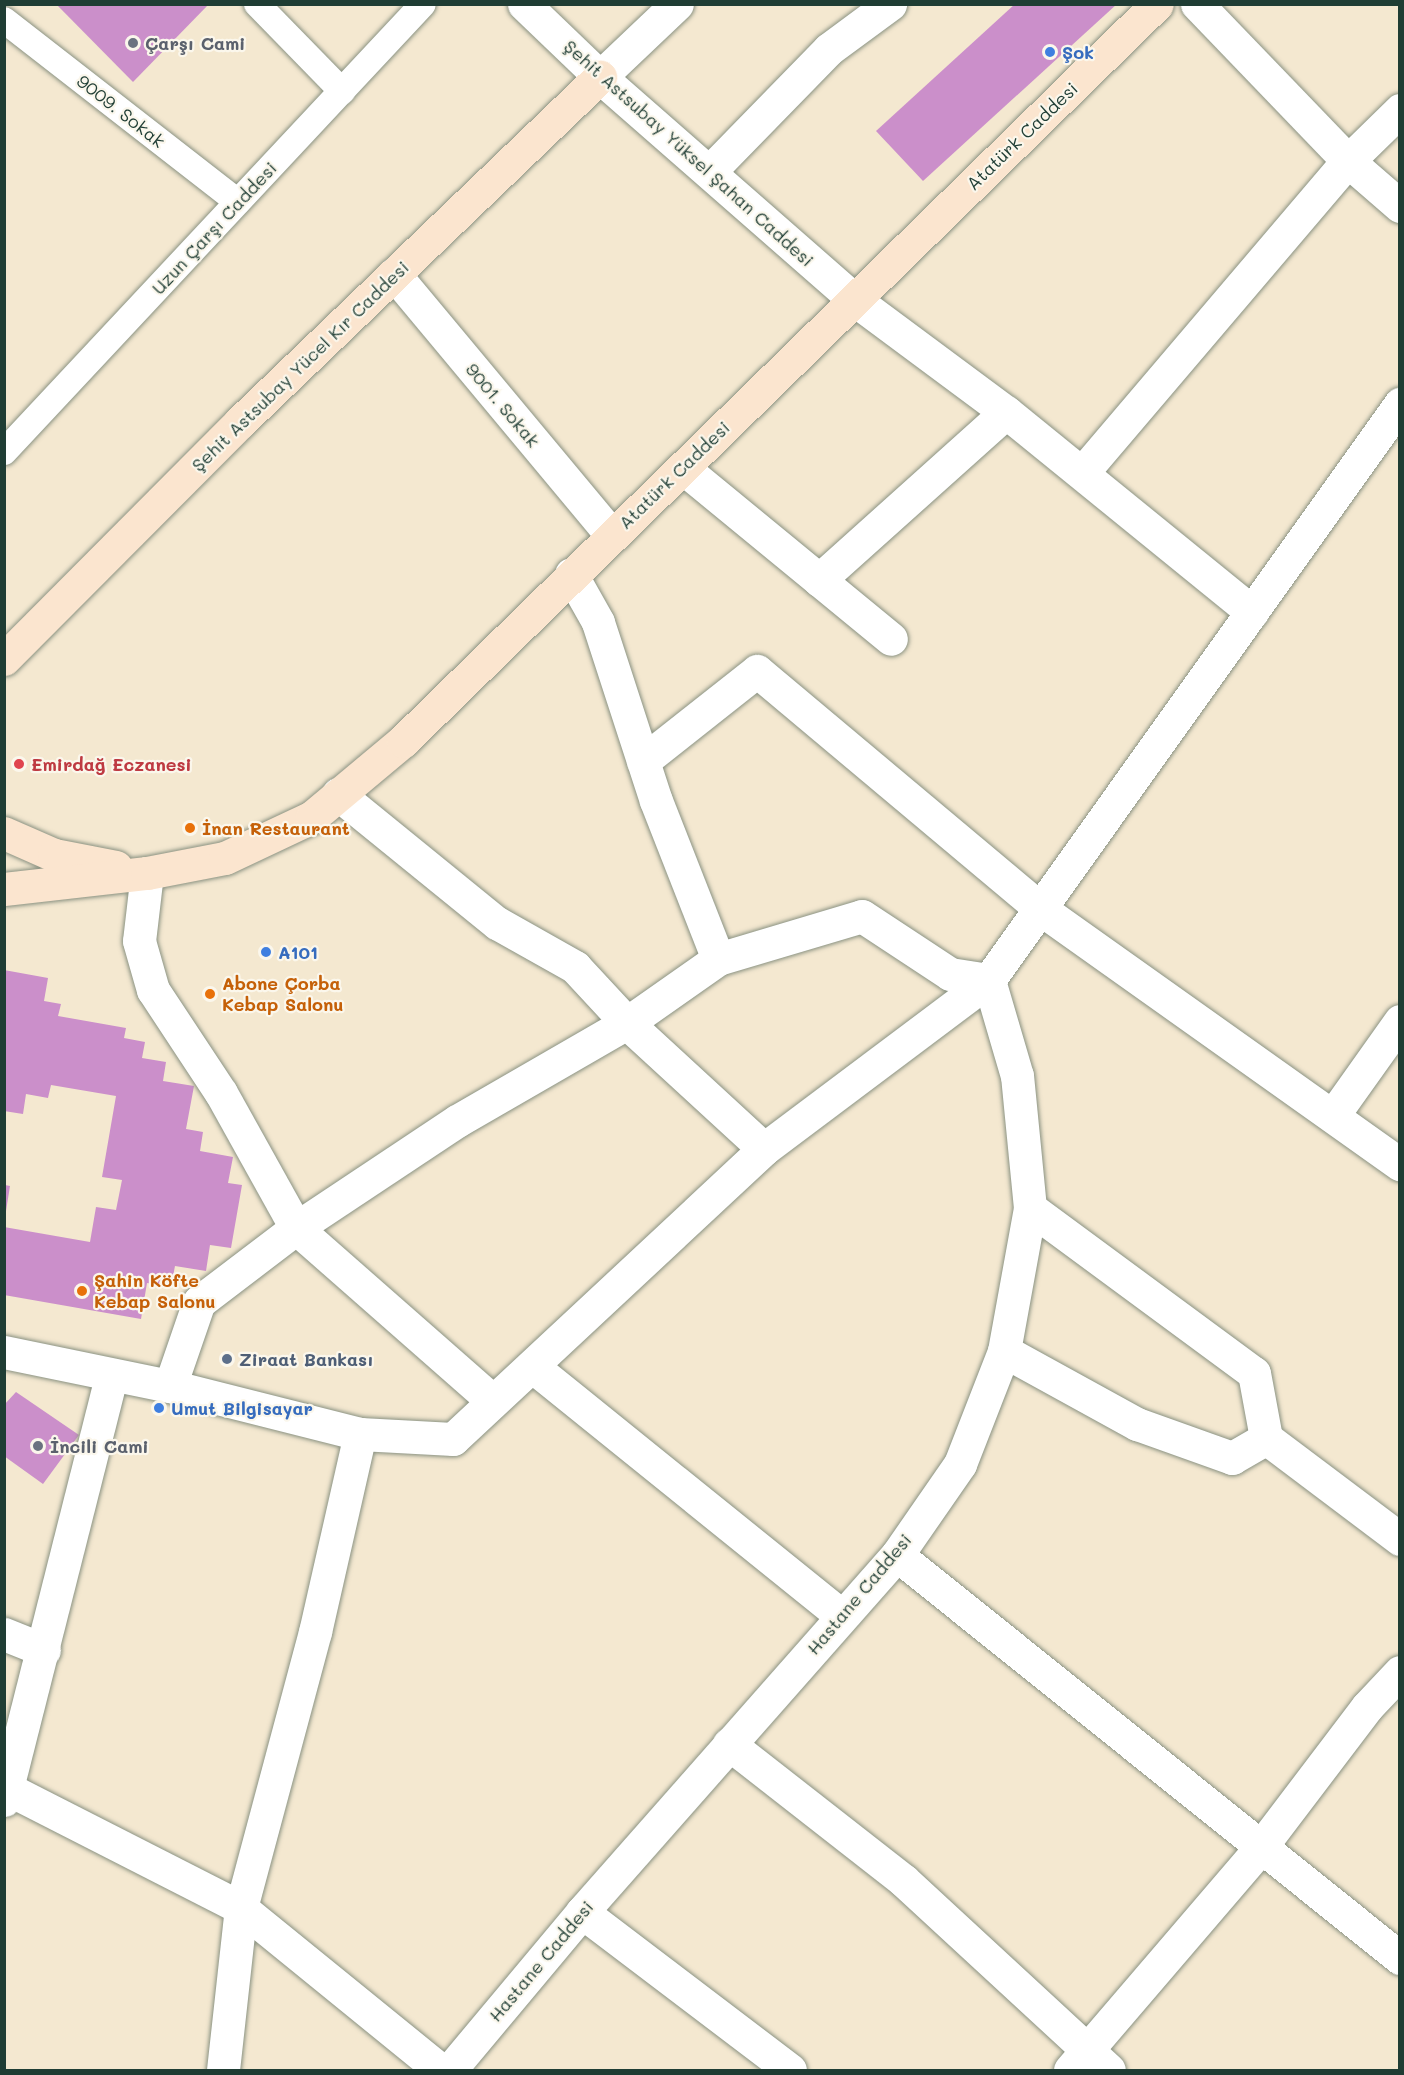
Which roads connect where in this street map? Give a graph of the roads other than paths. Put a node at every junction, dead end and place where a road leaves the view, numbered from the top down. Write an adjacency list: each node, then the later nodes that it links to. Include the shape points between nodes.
1 (257, 4): 10 (street)
2 (423, 4): 10 (street, Uzun Çarşı Caddesi)
3 (524, 4): 9 (street, Şehit Astsubay Yüksel Şahan Caddesi)
4 (677, 4): 9 (street)
5 (890, 4): 13 (street, via 829,49)
6 (1157, 4): 17 (main road, Atatürk Caddesi)
7 (1197, 4): 12 (street)
8 (4, 20): 14 (street, 9009. Sokak)
9 (600, 76): 13 (street, Şehit Astsubay Yüksel Şahan Caddesi); 16 (main road, Şehit Astsubay Yücel Kır Caddesi)
10 (342, 91): 14 (street, Uzun Çarşı Caddesi)
11 (1400, 110): 12 (street)
12 (1348, 161): 15 (street); 22 (street)
13 (711, 170): 17 (street, Şehit Astsubay Yüksel Şahan Caddesi)
14 (238, 202): 20 (street, Uzun Çarşı Caddesi)
15 (1400, 206)
16 (394, 274): 23 (street, 9001. Sokak); 28 (main road, Şehit Astsubay Yücel Kır Caddesi)
17 (855, 300): 19 (street, Şehit Astsubay Yüksel Şahan Caddesi); 21 (main road, Atatürk Caddesi)
18 (1397, 411): 26 (street)
19 (1006, 412): 22 (street, Şehit Astsubay Yüksel Şahan Caddesi); 25 (street)
20 (4, 452)
21 (683, 468): 23 (main road, Atatürk Caddesi); 25 (street)
22 (1082, 473): 26 (street, Şehit Astsubay Yüksel Şahan Caddesi)
23 (612, 536): 24 (main road, Atatürk Caddesi)
24 (571, 574): 29 (street, via 598,622); 30 (main road, Atatürk Caddesi, via 403,741)
25 (819, 580): 27 (street)
26 (1252, 612): 34 (street)
27 (891, 639)
28 (4, 659)
29 (644, 761): 34 (street, via 757,671); 35 (street)
30 (338, 795): 32 (main road, Atatürk Caddesi, via 312,817 225,858); 38 (street, via 497,924 575,967)
31 (4, 833): 32 (main road, Atatürk Caddesi, via 54,855)
32 (147, 873): 33 (main road, Atatürk Caddesi); 43 (street, via 139,941 153,990 221,1093)
33 (4, 889)
34 (1042, 910): 36 (street); 39 (street)
35 (717, 959): 36 (street, via 862,916 950,974); 38 (street)
36 (989, 980): 40 (street); 42 (street, Hastane Caddesi, via 1017,1076)
37 (1400, 1021): 39 (street)
38 (627, 1023): 40 (street); 43 (street, via 456,1121)
39 (1334, 1114): 41 (street)
40 (764, 1149): 46 (street)
41 (1400, 1164)
42 (1030, 1208): 44 (street, Hastane Caddesi); 51 (street, via 1254,1373)
43 (296, 1228): 48 (street, via 199,1302); 49 (street)
44 (1004, 1351): 51 (street, via 1137,1424 1232,1458); 53 (street, Hastane Caddesi, via 960,1464)
45 (4, 1352): 47 (street)
46 (532, 1366): 49 (street); 54 (street)
47 (111, 1376): 48 (street); 56 (street)
48 (170, 1386): 50 (street)
49 (494, 1401): 50 (street, via 453,1439)
50 (360, 1434): 61 (street, via 315,1632)
51 (1266, 1438): 52 (street)
52 (1400, 1539)
53 (897, 1555): 54 (street, Hastane Caddesi); 60 (street)
54 (842, 1616): 58 (street, Hastane Caddesi)
55 (4, 1634): 56 (street)
56 (44, 1650): 59 (street)
57 (1400, 1672): 60 (street, via 1367,1707)
58 (729, 1744): 62 (street, Hastane Caddesi); 64 (street, via 903,1880)
59 (6, 1792): 61 (street)
60 (1260, 1848): 63 (street); 64 (street)
61 (241, 1908): 65 (street); 66 (street)
62 (582, 1911): 67 (street, Hastane Caddesi); 68 (street)
63 (1400, 1958)
64 (1088, 2064)
65 (223, 2070)
66 (440, 2070)
67 (450, 2070)
68 (790, 2070)

